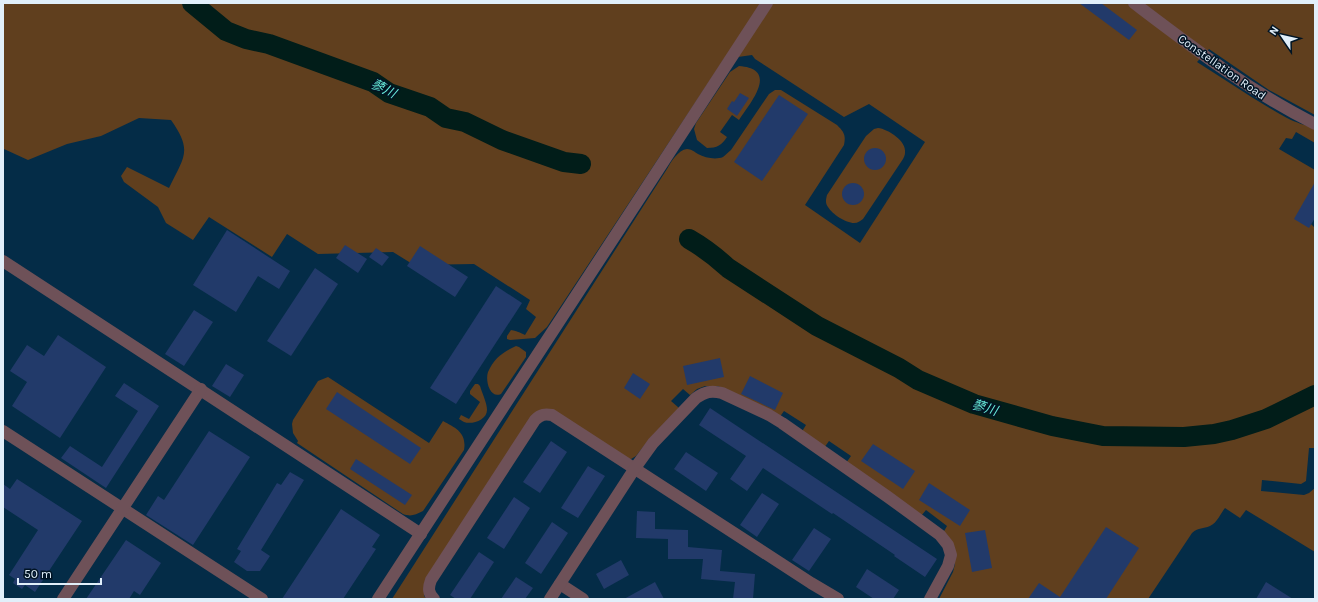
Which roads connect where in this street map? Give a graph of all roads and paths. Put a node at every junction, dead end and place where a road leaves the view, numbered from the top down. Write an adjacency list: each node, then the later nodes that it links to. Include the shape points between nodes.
1 (767, 3): 9 (lane)
2 (1134, 3): 3 (lane, Constellation Road, via 1235,77 1265,97)
3 (1315, 124)
4 (3, 261): 5 (lane)
5 (201, 389): 8 (lane); 9 (lane)
6 (3, 431): 8 (lane)
7 (635, 468): 10 (lane); 14 (lane, via 552,415 540,416 430,580 429,594); 17 (lane); 18 (lane, via 653,443 696,398 705,392 722,393 776,419 940,535 948,545 951,555 948,566)
8 (122, 509): 11 (lane); 12 (lane)
9 (421, 534): 13 (lane)
10 (560, 584): 15 (lane); 16 (lane)
11 (63, 599)
12 (262, 599)
13 (378, 599)
14 (434, 599)
15 (550, 599)
16 (583, 599)
17 (835, 599)
18 (930, 599)

